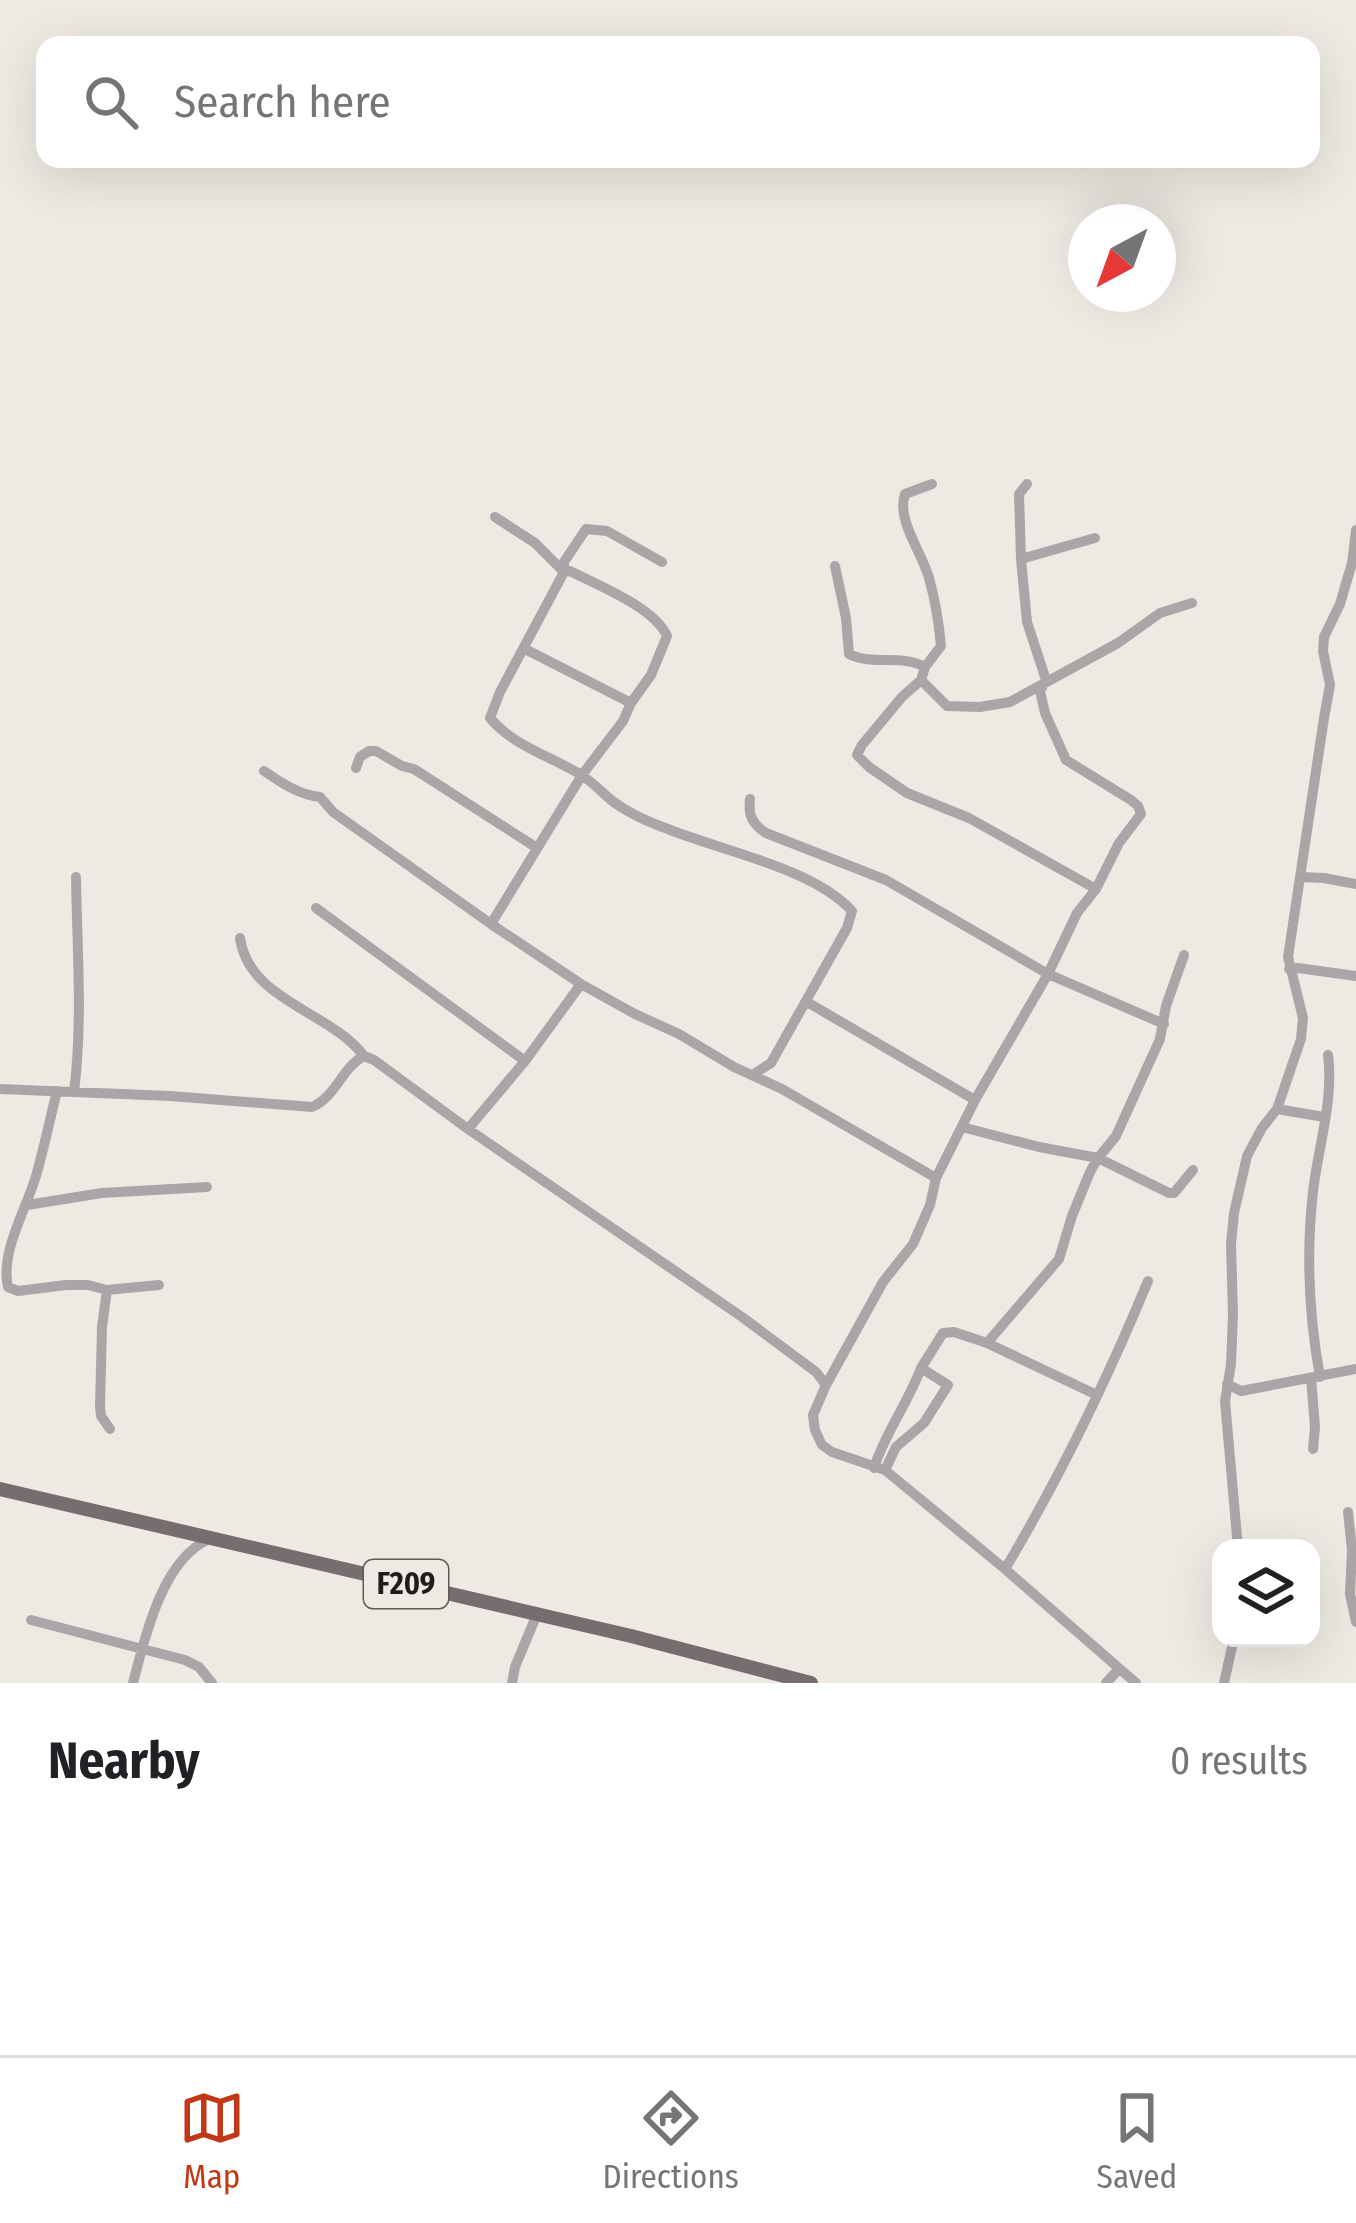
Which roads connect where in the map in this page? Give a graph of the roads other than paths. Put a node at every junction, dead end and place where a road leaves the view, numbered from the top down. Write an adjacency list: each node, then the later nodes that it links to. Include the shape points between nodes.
1 (932, 484): 12 (street, via 902,502 940,635)
2 (1027, 484): 6 (street, via 1018,494)
3 (496, 517): 9 (street)
4 (1356, 530): 21 (street, via 1324,637 1330,692)
5 (1095, 538): 6 (street)
6 (1021, 559): 13 (street)
7 (662, 562): 9 (street, via 607,531 586,529)
8 (835, 566): 12 (street, via 852,658 908,660)
9 (564, 572): 11 (street); 14 (street, via 663,627 657,662)
10 (1192, 603): 13 (street, via 1160,613)
11 (525, 649): 14 (street); 17 (street, via 490,718)
12 (923, 673): 13 (street, via 954,708 997,706); 23 (street, via 862,745 860,760 907,793 969,818)
13 (1046, 680): 23 (street, via 1040,696 1066,760 1141,811)
14 (631, 703): 17 (street)
15 (356, 768): 19 (street, via 369,751 390,757)
16 (264, 771): 25 (street, via 320,796)
17 (581, 775): 19 (street); 32 (street, via 638,816 776,866 852,911)
18 (750, 799): 29 (street, via 751,819 766,833 886,880)
19 (537, 848): 25 (street)
20 (76, 877): 40 (street)
21 (1301, 878): 22 (street); 28 (street)
22 (1356, 884)
23 (1096, 890): 29 (street)
24 (316, 908): 36 (street)
25 (491, 924): 31 (street)
26 (240, 938): 35 (street, via 255,974)
27 (1184, 955): 33 (street)
28 (1289, 969): 30 (street); 42 (street, via 1303,1030)
29 (1048, 974): 33 (street); 41 (street)
30 (1356, 976)
31 (580, 984): 36 (street); 37 (street)
32 (807, 1002): 37 (street, via 771,1063); 41 (street)
33 (1164, 1024): 46 (street, via 1116,1136)
34 (1328, 1055): 43 (street)
35 (364, 1056): 40 (street, via 312,1107); 45 (street)
36 (525, 1061): 45 (street)
37 (754, 1074): 48 (street)
38 (0, 1089): 39 (street)
39 (56, 1091): 40 (street); 50 (street)
40 (74, 1092)
41 (975, 1100): 44 (street)
42 (1277, 1109): 43 (street); 58 (street, via 1252,1145 1234,1213)
43 (1324, 1117): 57 (street, via 1310,1252)
44 (962, 1127): 46 (street); 48 (street)
45 (468, 1129): 59 (street, via 742,1317)
46 (1097, 1158): 47 (street, via 1169,1192); 54 (street, via 1059,1259)
47 (1193, 1170)
48 (936, 1178): 59 (street, via 913,1244)
49 (207, 1187): 50 (street)
50 (27, 1205): 53 (street, via 8,1287)
51 (1148, 1281): 60 (street)
52 (159, 1285): 53 (street)
53 (107, 1290): 61 (street, via 100,1407)
54 (987, 1343): 55 (street, via 943,1333); 60 (street)
55 (921, 1369): 63 (street); 63 (street, via 949,1385)
56 (1356, 1369): 57 (street)
57 (1316, 1378): 58 (street, via 1241,1390); 62 (street)
58 (1227, 1384): 67 (street)
59 (826, 1385): 63 (street, via 814,1415 822,1445)
60 (1097, 1395): 68 (street)
61 (110, 1429)
62 (1313, 1449)
63 (879, 1469): 68 (street)
64 (0, 1489): 66 (main road, F209)
65 (1348, 1512): 71 (street)
66 (209, 1539): 69 (main road, F209); 73 (street, via 176,1569)
67 (1237, 1539)
68 (1005, 1569): 74 (street)
69 (537, 1614): 78 (street); 79 (main road, F209)
70 (31, 1620): 73 (street)
71 (1356, 1622)
72 (1232, 1647): 75 (street)
73 (142, 1648): 76 (street); 77 (street, via 199,1667)
74 (1119, 1669): 80 (street); 81 (street)
75 (1226, 1682)
76 (133, 1683)
77 (212, 1683)
78 (512, 1683)
79 (811, 1683)
80 (1106, 1683)
81 (1136, 1683)

